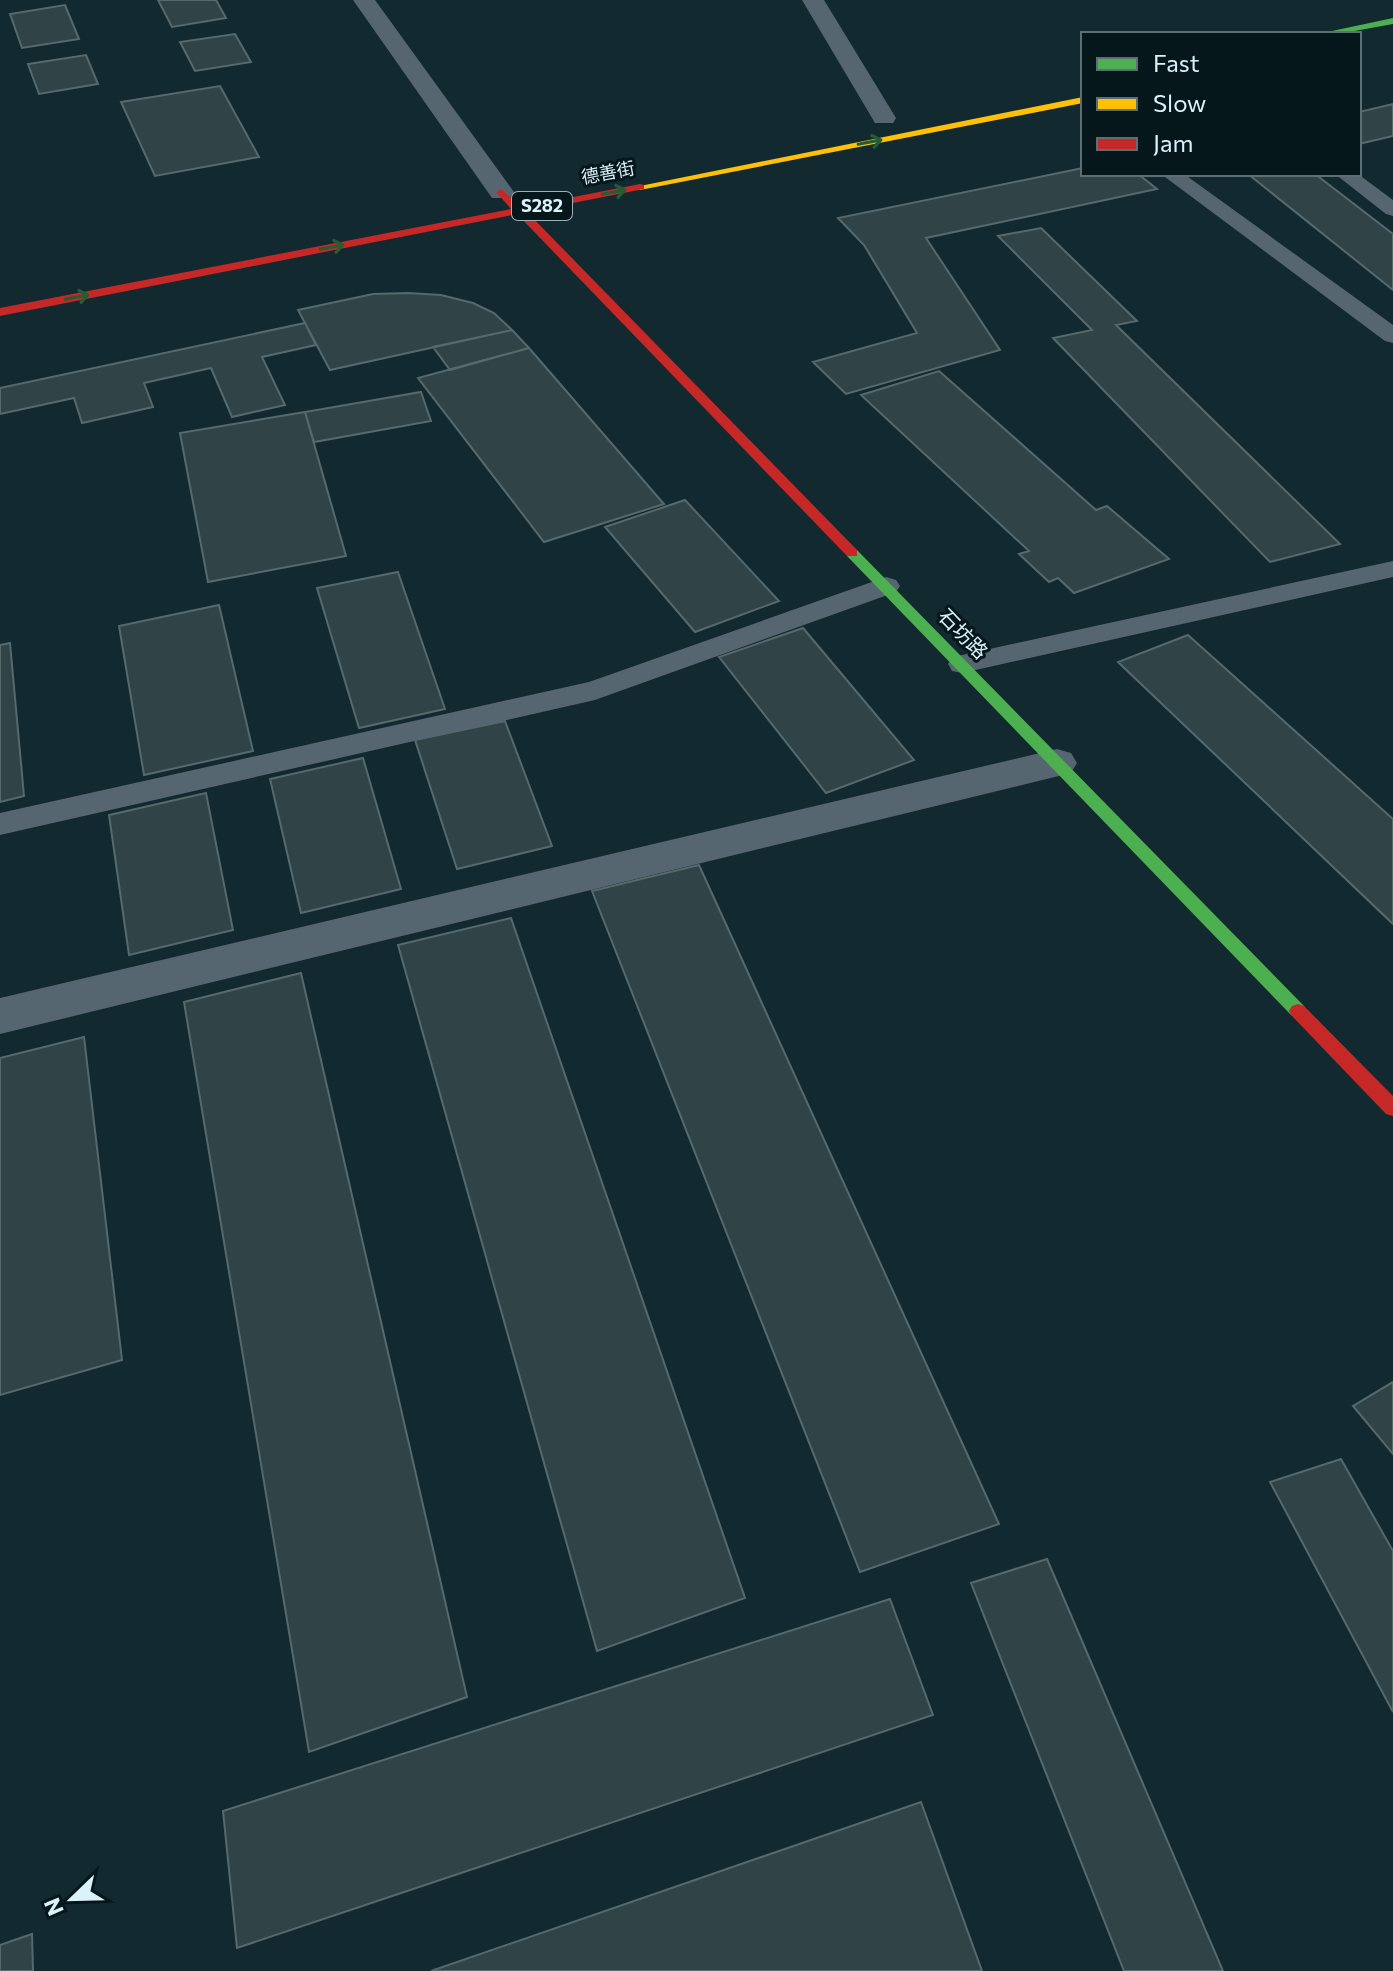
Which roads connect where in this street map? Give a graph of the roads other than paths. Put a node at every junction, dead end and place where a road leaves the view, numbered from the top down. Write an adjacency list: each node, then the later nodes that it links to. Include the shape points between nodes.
1 (364, 0): 11 (street)
2 (813, 0): 8 (street)
3 (1393, 21): 4 (main road)
4 (1334, 32)
5 (1393, 40): 6 (main road)
6 (1361, 46)
7 (1079, 105): 12 (main road, 德善街 / S282, one-way to 7)
8 (884, 118)
9 (1174, 176): 15 (lane)
10 (1348, 176): 13 (lane)
11 (501, 192): 12 (main road, 石坊路)
12 (520, 210): 14 (main road, 德善街 / S282, one-way to 12); 17 (main road, 石坊路)
13 (1393, 210)
14 (0, 312)
15 (1393, 336)
16 (1393, 569): 18 (lane)
17 (886, 586): 18 (main road, 石坊路); 20 (lane, via 581,694)
18 (962, 664): 19 (main road, 石坊路)
19 (1057, 763): 21 (street); 22 (main road, 石坊路)
20 (0, 824)
21 (0, 1016)
22 (1393, 1108)

